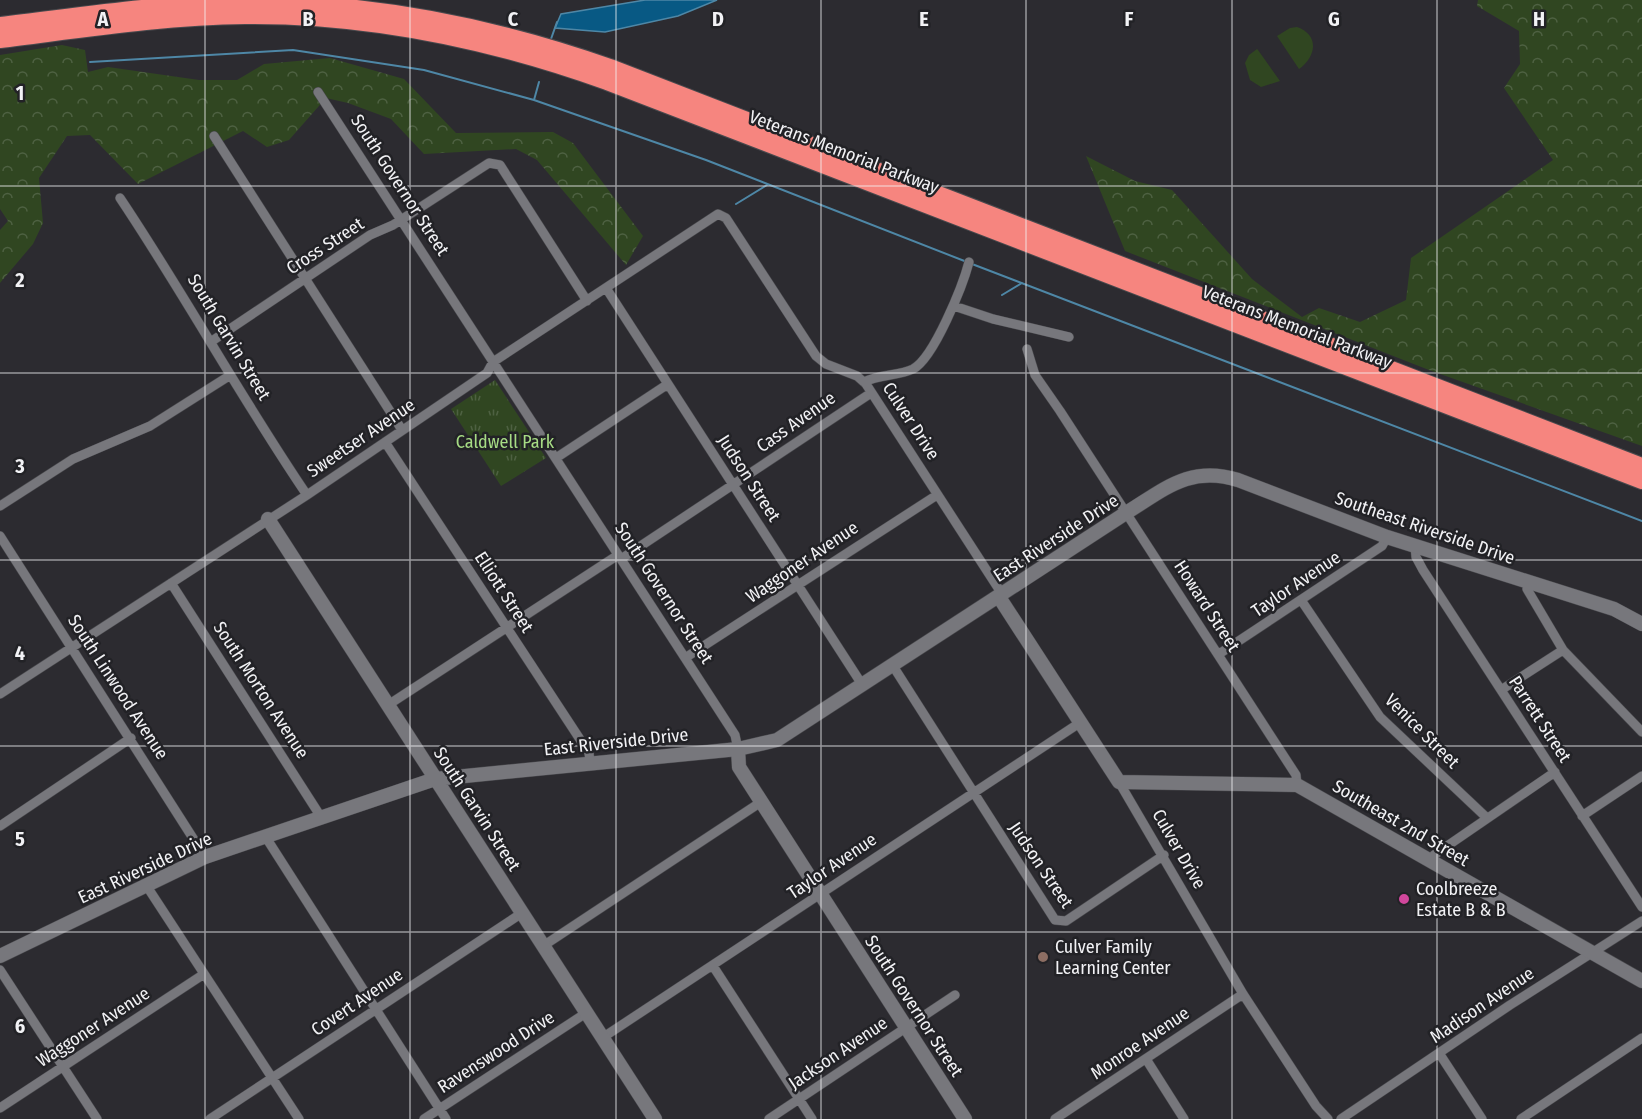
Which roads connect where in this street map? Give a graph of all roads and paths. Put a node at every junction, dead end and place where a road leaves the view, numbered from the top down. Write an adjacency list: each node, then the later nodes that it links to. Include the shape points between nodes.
1 (0, 25): 24 (highway, Veterans Memorial Parkway, via 147,7 283,2 384,10 513,35 621,72)
2 (0, 40): 26 (highway, Veterans Memorial Parkway, via 132,23 245,16 384,25 502,48 607,81)
3 (318, 92): 6 (street, South Governor Street)
4 (214, 136): 9 (street)
5 (120, 198): 14 (street, South Garvin Street)
6 (402, 220): 9 (street, Cross Street, via 370,235); 11 (street, Cross Street, via 487,163 500,165); 16 (street, South Governor Street)
7 (732, 228): 10 (street, Sweetser Avenue, via 722,215 713,217); 18 (street, Culver Drive, via 816,356)
8 (969, 262): 12 (street)
9 (305, 278): 14 (street, Cross Street); 21 (street)
10 (606, 288): 11 (street, Sweetser Avenue); 19 (street, Judson Street)
11 (587, 301): 16 (street, Sweetser Avenue)
12 (954, 306): 13 (street, via 993,320); 18 (street, via 915,368 877,375)
13 (1069, 337)
14 (212, 341): 17 (street, South Garvin Street)
15 (1027, 349): 31 (street, Howard Street, via 1042,388)
16 (493, 362): 21 (street, Sweetser Avenue, via 487,373); 23 (street, South Governor Street)
17 (229, 376): 28 (street, South Garvin Street); 30 (street, via 150,426 73,459)
18 (864, 382): 20 (street, Culver Drive)
19 (668, 384): 23 (street); 27 (street, Judson Street)
20 (871, 393): 27 (street, Cass Avenue); 29 (street, Culver Drive)
21 (402, 430): 22 (street, Sweetser Avenue)
22 (385, 442): 28 (street, Sweetser Avenue); 43 (street, Elliott Street)
23 (556, 458): 36 (street, South Governor Street)
24 (1642, 466)
25 (1194, 476): 31 (street, East Riverside Drive); 33 (street, Southeast Riverside Drive, via 1216,474 1232,478)
26 (1642, 482)
27 (733, 485): 36 (street, Cass Avenue); 39 (street, Judson Street)
28 (307, 495): 32 (street, Sweetser Avenue)
29 (937, 495): 39 (street, Waggoner Avenue); 40 (street, Culver Drive)
30 (0, 506)
31 (1126, 513): 40 (street, East Riverside Drive); 46 (street, Howard Street)
32 (268, 519): 37 (street, Sweetser Avenue); 52 (street, South Garvin Street)
33 (1387, 537): 35 (street, Southeast Riverside Drive); 41 (street, Taylor Avenue, via 1382,546)
34 (2, 542): 44 (street, South Linwood Avenue)
35 (1415, 546): 38 (street, Southeast Riverside Drive); 50 (street, Parrett Street, via 1423,570)
36 (619, 557): 43 (street, Cass Avenue); 47 (street, South Governor Street)
37 (171, 583): 44 (street, Sweetser Avenue); 66 (street, South Morton Avenue)
38 (1529, 583): 42 (street, Southeast Riverside Drive, via 1614,609); 45 (street, via 1527,590)
39 (798, 585): 47 (street, Waggoner Avenue); 49 (street, Judson Street)
40 (1000, 595): 48 (street, East Riverside Drive); 53 (street, Culver Drive)
41 (1301, 600): 46 (street, Taylor Avenue); 67 (street, Venice Street, via 1380,717)
42 (1642, 624)
43 (507, 627): 52 (street, Cass Avenue); 57 (street, Elliott Street, via 589,753)
44 (72, 647): 51 (street, Sweetser Avenue); 55 (street, South Linwood Avenue)
45 (1563, 650): 50 (street); 54 (street)
46 (1219, 654): 62 (street, Howard Street, via 1296,775)
47 (685, 658): 56 (street, South Governor Street, via 735,735)
48 (893, 666): 49 (street, East Riverside Drive); 63 (street, Judson Street)
49 (863, 686): 56 (street, East Riverside Drive, via 777,740)
50 (1502, 690): 58 (street, Parrett Street)
51 (0, 694)
52 (388, 705): 60 (street, South Garvin Street)
53 (1081, 722): 61 (street, Culver Drive); 63 (street, Taylor Avenue)
54 (1642, 732)
55 (131, 738): 68 (street); 71 (street, South Linwood Avenue)
56 (738, 748): 57 (street, East Riverside Drive); 64 (street, South Governor Street, via 739,767)
57 (590, 762): 60 (street, East Riverside Drive)
58 (1555, 772): 65 (street, Parrett Street); 67 (street)
59 (1642, 776): 65 (street)
60 (435, 779): 66 (street, East Riverside Drive); 76 (street, South Garvin Street)
61 (1119, 782): 62 (street, Southeast 2nd Street); 70 (street, Culver Drive)
62 (1297, 785): 72 (street, Southeast 2nd Street)
63 (973, 792): 70 (street, Judson Street, via 1055,920 1069,919); 74 (street, Taylor Avenue)
64 (761, 802): 74 (street, South Governor Street); 78 (street)
65 (1582, 816): 75 (street, Parrett Street)
66 (321, 817): 69 (street, East Riverside Drive)
67 (1487, 818): 72 (street)
68 (0, 826)
69 (265, 836): 71 (street, East Riverside Drive); 87 (street)
70 (1164, 855): 86 (street, Culver Drive)
71 (206, 857): 73 (street, East Riverside Drive)
72 (1431, 861): 79 (street, Southeast 2nd Street)
73 (146, 885): 80 (street, East Riverside Drive); 83 (street)
74 (819, 894): 81 (street, Taylor Avenue); 89 (street, South Governor Street)
75 (1642, 908)
76 (522, 913): 78 (street, South Garvin Street); 87 (street, Covert Avenue)
77 (1642, 921): 79 (street, Madison Avenue)
78 (543, 946): 88 (street, South Garvin Street)
79 (1593, 953): 84 (street, Southeast 2nd Street); 92 (street, Madison Avenue)
80 (0, 956)
81 (713, 966): 90 (street, Taylor Avenue); 96 (street)
82 (0, 970): 94 (street)
83 (204, 974): 94 (street, Waggoner Avenue); 95 (street)
84 (1642, 981)
85 (956, 994): 89 (street, Jackson Avenue)
86 (1243, 994): 93 (street, Monroe Avenue); 110 (street, Culver Drive)
87 (375, 1010): 95 (street, Covert Avenue); 98 (street)
88 (586, 1013): 90 (street, South Garvin Street); 98 (street, Ravenswood Drive)
89 (906, 1027): 96 (street, Jackson Avenue); 107 (street, South Governor Street)
90 (602, 1038): 99 (street, South Garvin Street)
91 (1642, 1038): 113 (street)
92 (1439, 1053): 111 (street, Madison Avenue); 112 (street)
93 (1146, 1059): 108 (street, Monroe Avenue); 109 (street)
94 (62, 1067): 97 (street, Waggoner Avenue); 100 (street)
95 (272, 1078): 101 (street, Covert Avenue); 102 (street)
96 (799, 1099): 105 (street, Jackson Avenue); 106 (street)
97 (0, 1108)
98 (439, 1109): 103 (street, Ravenswood Drive); 104 (street)
99 (649, 1117)
100 (97, 1119)
101 (210, 1119)
102 (299, 1119)
103 (424, 1119)
104 (446, 1119)
105 (769, 1119)
106 (812, 1119)
107 (965, 1119)
108 (1055, 1119)
109 (1184, 1119)
110 (1328, 1119)
111 (1341, 1119)
112 (1482, 1119)
113 (1521, 1119)

